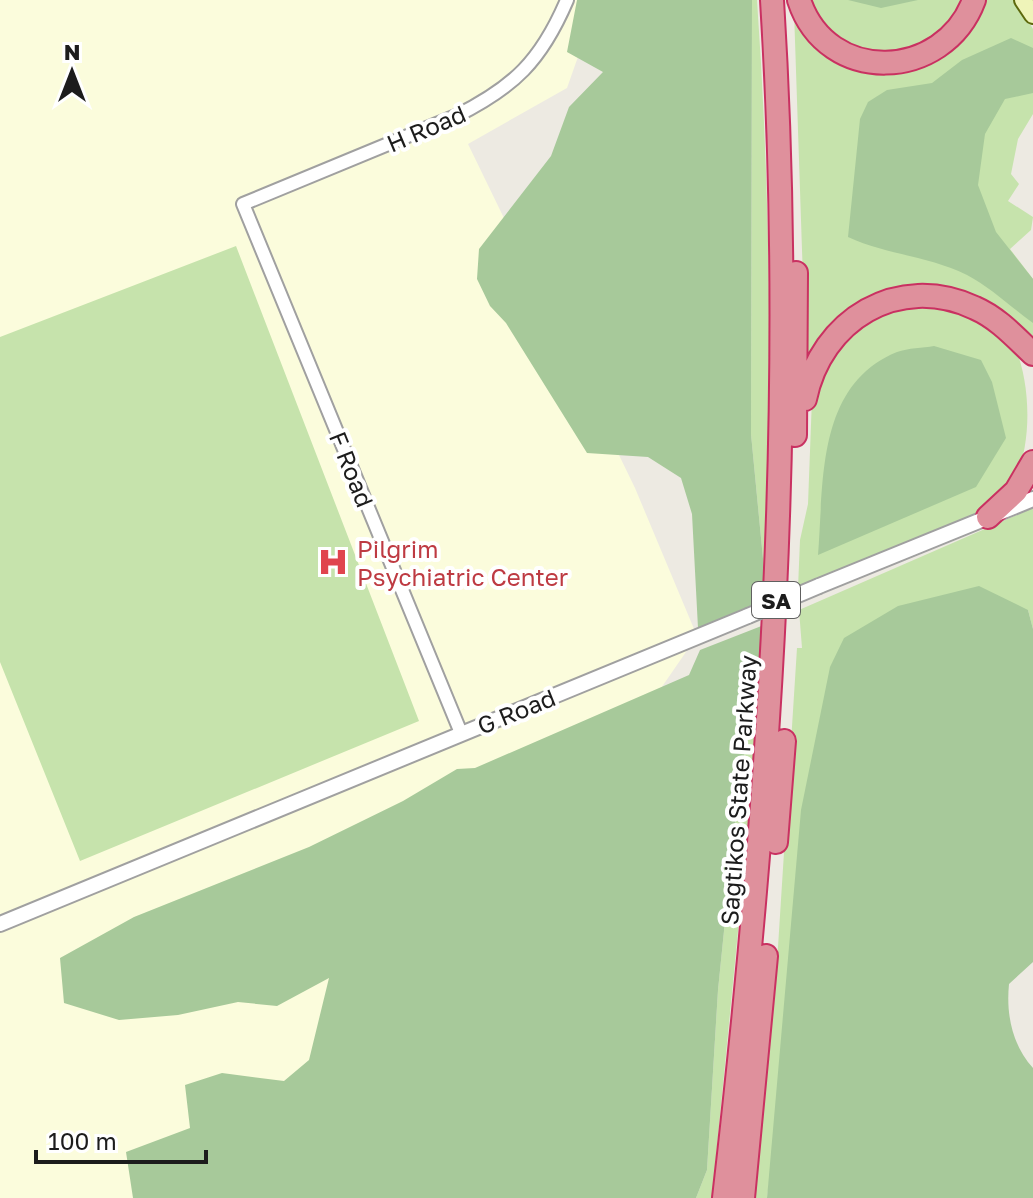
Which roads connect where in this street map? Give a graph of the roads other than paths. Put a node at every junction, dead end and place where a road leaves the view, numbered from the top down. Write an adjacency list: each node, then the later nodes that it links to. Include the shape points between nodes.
1 (567, 0): 8 (street, H Road, via 533,64 485,101)
2 (771, 0): 17 (highway, Sagtikos State Parkway / SA, via 781,265 775,634 753,935)
3 (787, 0): 11 (highway, Sagtikos State Parkway / SA, via 796,261)
4 (799, 0): 5 (highway, via 813,29 841,53 894,64 920,58 944,44 962,25)
5 (974, 0)
6 (1023, 0): 7 (main road)
7 (1033, 15)
8 (243, 204): 15 (street, F Road)
9 (1028, 350): 10 (highway); 11 (highway, via 990,316 948,299 915,296 867,310 843,327 818,357)
10 (1033, 367)
11 (795, 451): 18 (highway, Sagtikos State Parkway / SA, via 781,781)
12 (1033, 462): 14 (highway, via 1016,491)
13 (1033, 499): 14 (street, G Road)
14 (988, 517): 15 (street, G Road, bridge)
15 (461, 733): 16 (street, G Road)
16 (0, 924)
17 (724, 1198)
18 (743, 1198)

